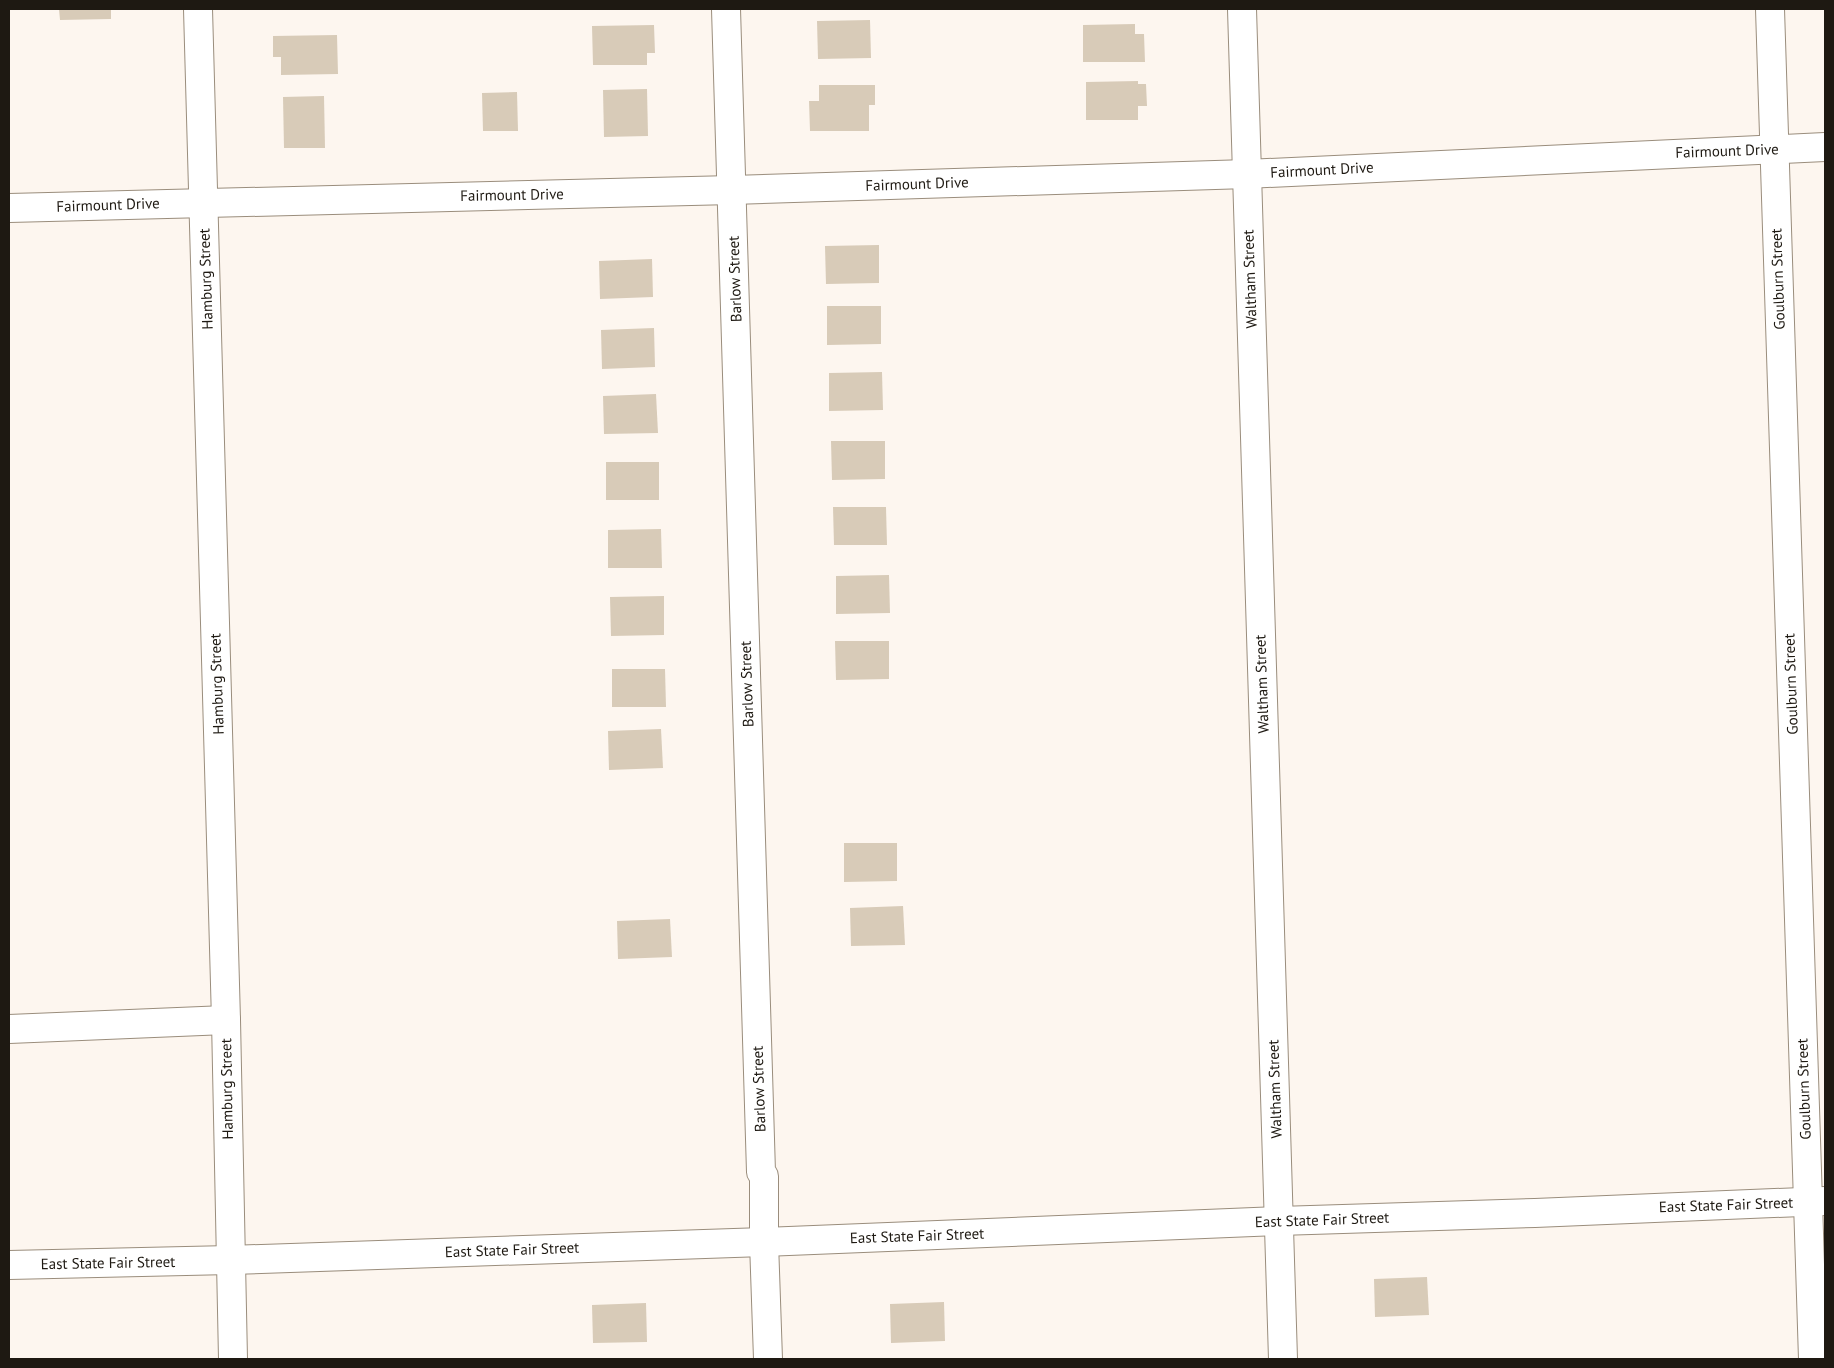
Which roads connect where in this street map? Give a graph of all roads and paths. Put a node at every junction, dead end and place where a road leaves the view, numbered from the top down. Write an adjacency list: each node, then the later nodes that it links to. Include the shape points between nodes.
1 (198, 9): 9 (street, Hamburg Street)
2 (726, 9): 8 (street, Barlow Street)
3 (1242, 9): 7 (street, Waltham Street)
4 (1770, 9): 6 (street, Goulburn Street)
5 (1825, 147): 6 (street, Fairmount Drive)
6 (1774, 150): 7 (street, Fairmount Drive); 13 (street, Goulburn Street)
7 (1247, 174): 8 (street, Fairmount Drive); 14 (street, Waltham Street)
8 (732, 190): 9 (street, Fairmount Drive); 15 (street, Barlow Street)
9 (204, 202): 10 (street, Fairmount Drive); 11 (street, Hamburg Street)
10 (9, 208)
11 (226, 1020): 12 (street); 16 (street, Hamburg Street)
12 (9, 1028)
13 (1817, 1202): 14 (street, East State Fair Street); 21 (street, Goulburn Street)
14 (1279, 1221): 15 (street, East State Fair Street); 20 (street, Waltham Street)
15 (764, 1242): 16 (street, East State Fair Street); 19 (street, Barlow Street)
16 (230, 1260): 17 (street, East State Fair Street); 18 (street, Hamburg Street)
17 (9, 1265)
18 (233, 1359)
19 (768, 1359)
20 (1283, 1359)
21 (1813, 1359)

